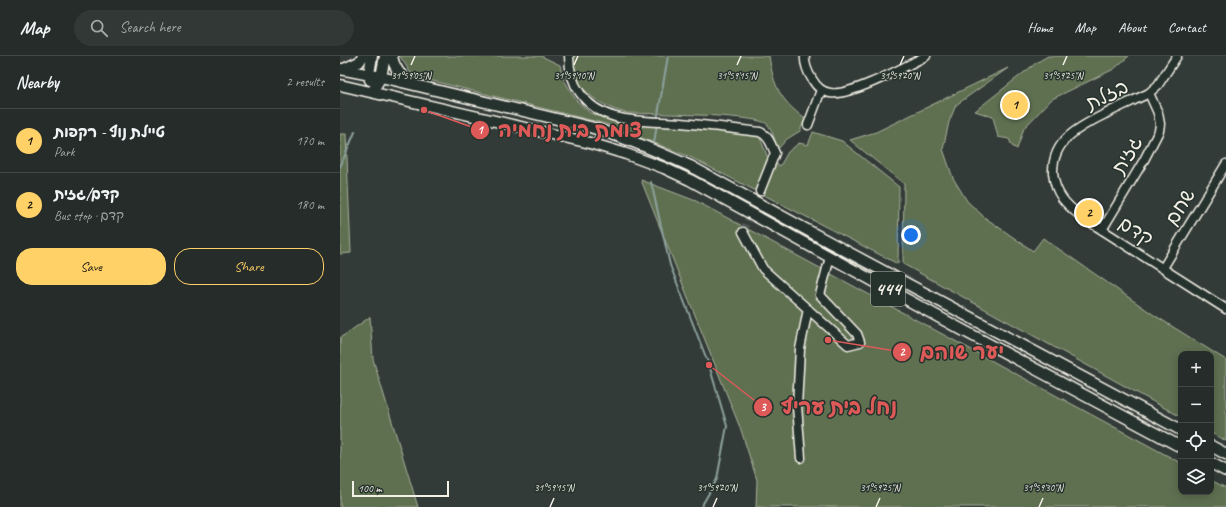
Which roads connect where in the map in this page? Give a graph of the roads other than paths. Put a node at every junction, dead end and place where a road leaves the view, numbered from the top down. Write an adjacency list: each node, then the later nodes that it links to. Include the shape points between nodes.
1 (363, 56): 9 (main road, via 359,62)
2 (372, 56): 10 (main road)
3 (385, 56): 11 (main road)
4 (392, 56): 13 (main road, via 398,71)
5 (569, 56): 20 (street, via 571,76 582,97 607,115 734,128 765,134 775,153)
6 (805, 56): 14 (street, via 809,75)
7 (926, 56): 14 (street, via 853,91 839,94)
8 (1177, 56): 16 (street, בזלת, via 1158,85)
9 (341, 69): 10 (main road, 444)
10 (369, 74): 11 (main road, 444); 15 (main road)
11 (381, 77): 13 (main road, 444); 15 (main road)
12 (340, 85): 15 (main road, 444)
13 (417, 86): 27 (main road, 444, via 590,127 673,158)
14 (821, 90): 17 (street)
15 (372, 92): 23 (main road, 444, via 557,135 626,154 690,180)
16 (1149, 93): 18 (street, בזלת, via 1083,125 1066,138 1056,152); 21 (street, גזית, via 1158,113 1159,131)
17 (808, 125)
18 (1053, 164): 21 (street, קדם, via 1054,184 1062,199 1071,209)
19 (1226, 164): 24 (street, שחם)
20 (760, 191)
21 (1102, 230): 24 (street, קדם)
22 (743, 232): 26 (street, via 763,269)
23 (830, 257): 26 (street, via 820,295 857,334 860,342 848,345); 28 (main road, 444)
24 (1163, 268): 25 (street, קדם)
25 (1225, 305)
26 (808, 309): 31 (street, via 800,349 797,414)
27 (1178, 428)
28 (1178, 445)
29 (1214, 448): 30 (main road)
30 (1226, 454)
31 (801, 458)
32 (1214, 465): 33 (main road)
33 (1226, 471)

